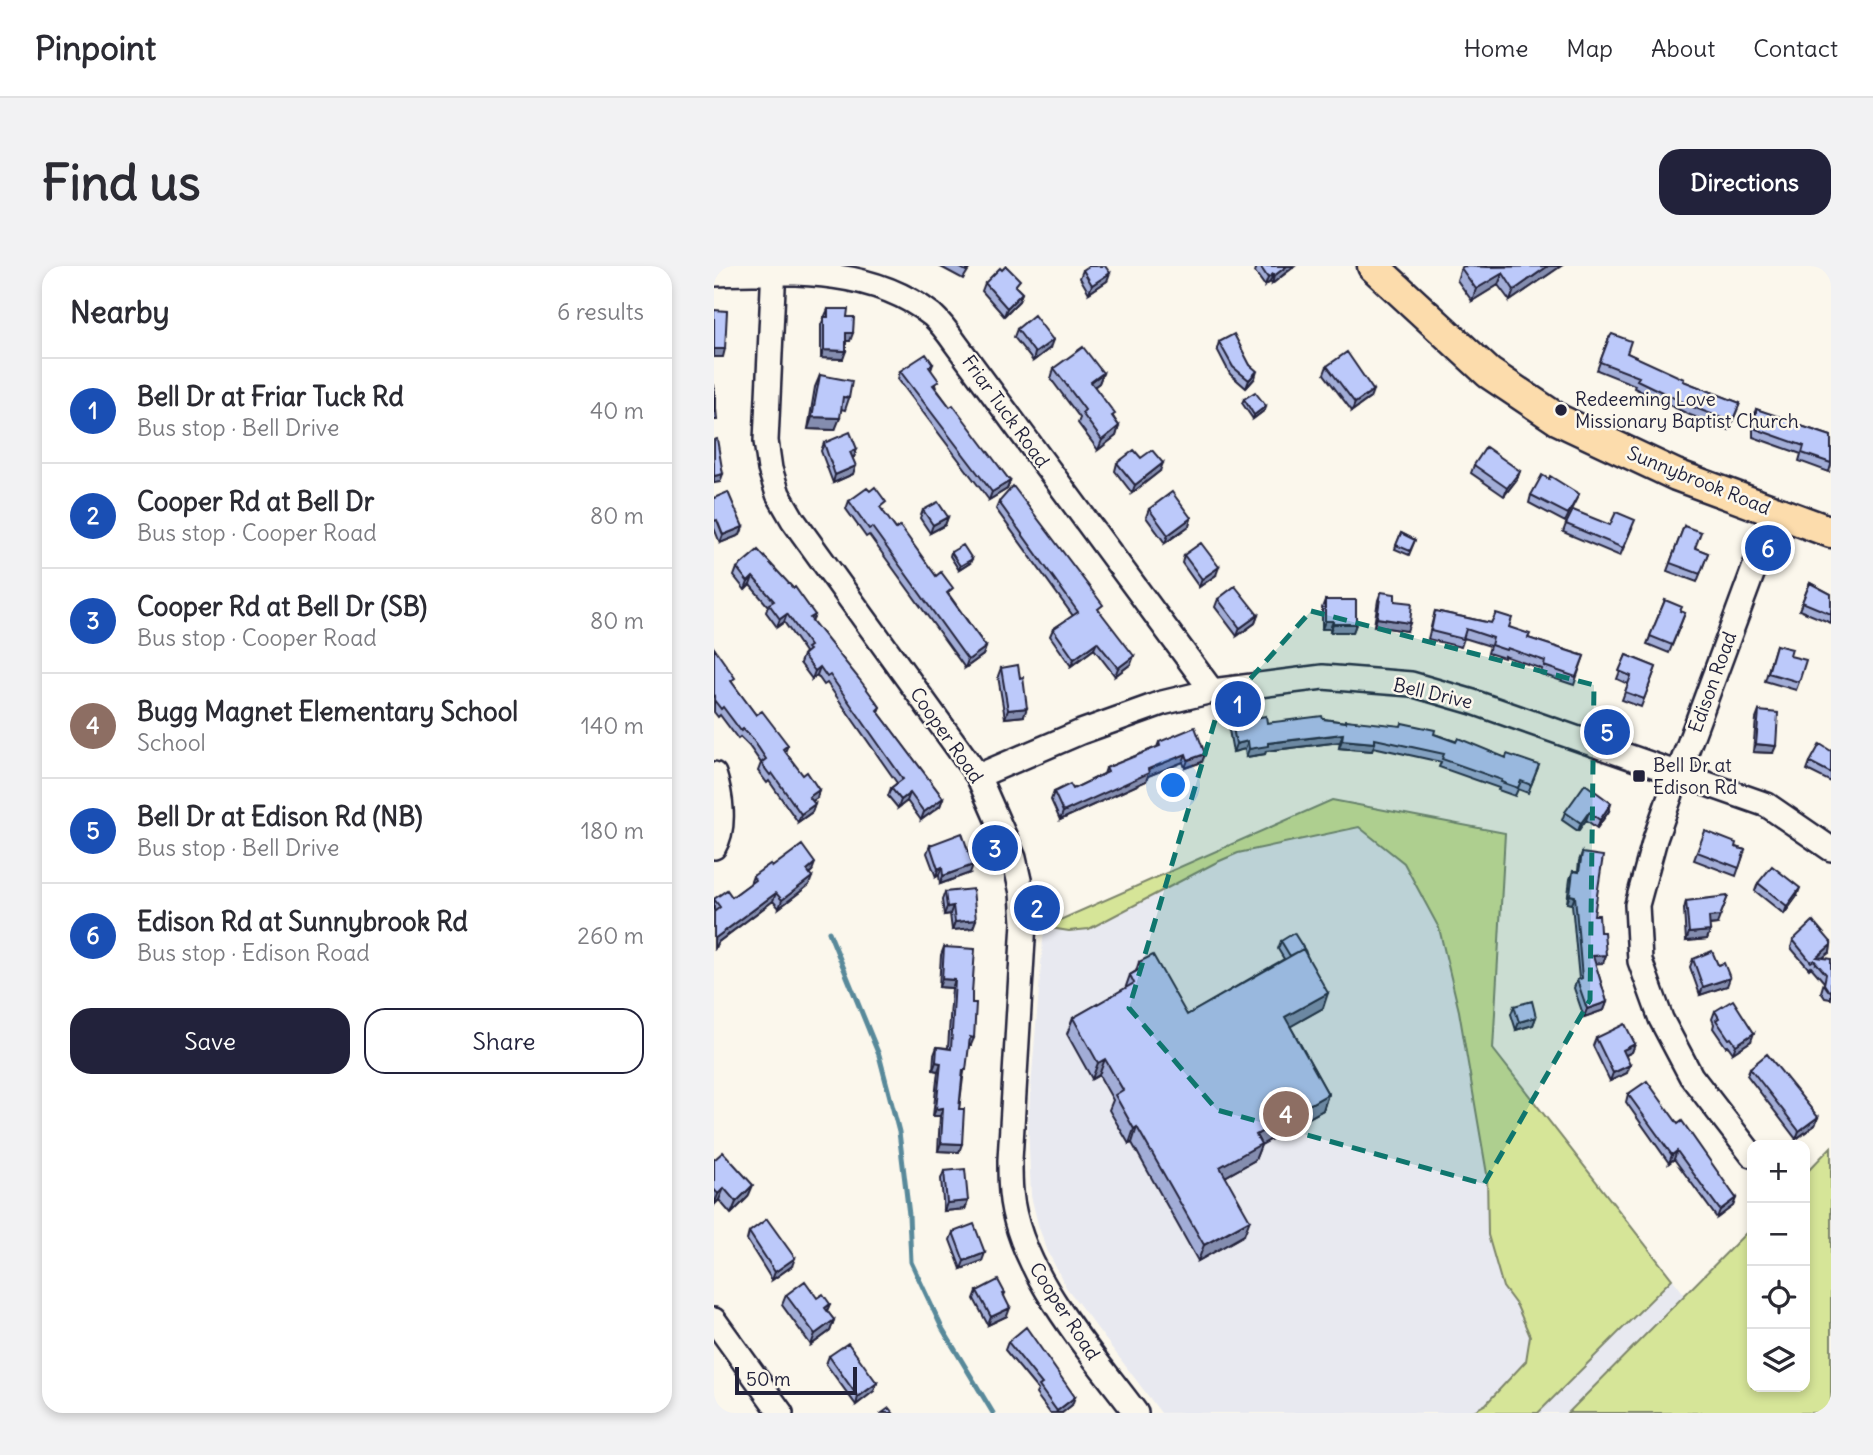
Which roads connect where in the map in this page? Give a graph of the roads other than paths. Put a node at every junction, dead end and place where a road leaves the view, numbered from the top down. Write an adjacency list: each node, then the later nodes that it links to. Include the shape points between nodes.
1 (1373, 266): 4 (main road, Sunnybrook Road, via 1489,373 1559,420 1676,475)
2 (774, 269): 3 (street, Friar Tuck Road); 6 (street, Friar Tuck Road, via 852,278 902,296 933,316); 9 (street, Cooper Road, via 766,440 778,494)
3 (714, 274)
4 (1775, 512): 5 (main road, Sunnybrook Road); 8 (street, Edison Road)
5 (1831, 532)
6 (1212, 691): 8 (street, Bell Drive, via 1323,677 1411,684); 9 (street, Bell Drive, via 1162,703 1082,732)
7 (714, 774): 10 (street, via 721,815 720,838)
8 (1678, 774): 11 (street, Bell Drive, via 1767,805); 12 (street, Edison Road, via 1637,905 1640,961 1661,1019 1691,1076)
9 (978, 776): 15 (street, Cooper Road, via 1014,858 1023,902 1010,1160 1017,1221 1041,1280)
10 (714, 847)
11 (1831, 849)
12 (1747, 1149)
13 (714, 1320): 14 (street)
14 (781, 1413)
15 (1136, 1413)

